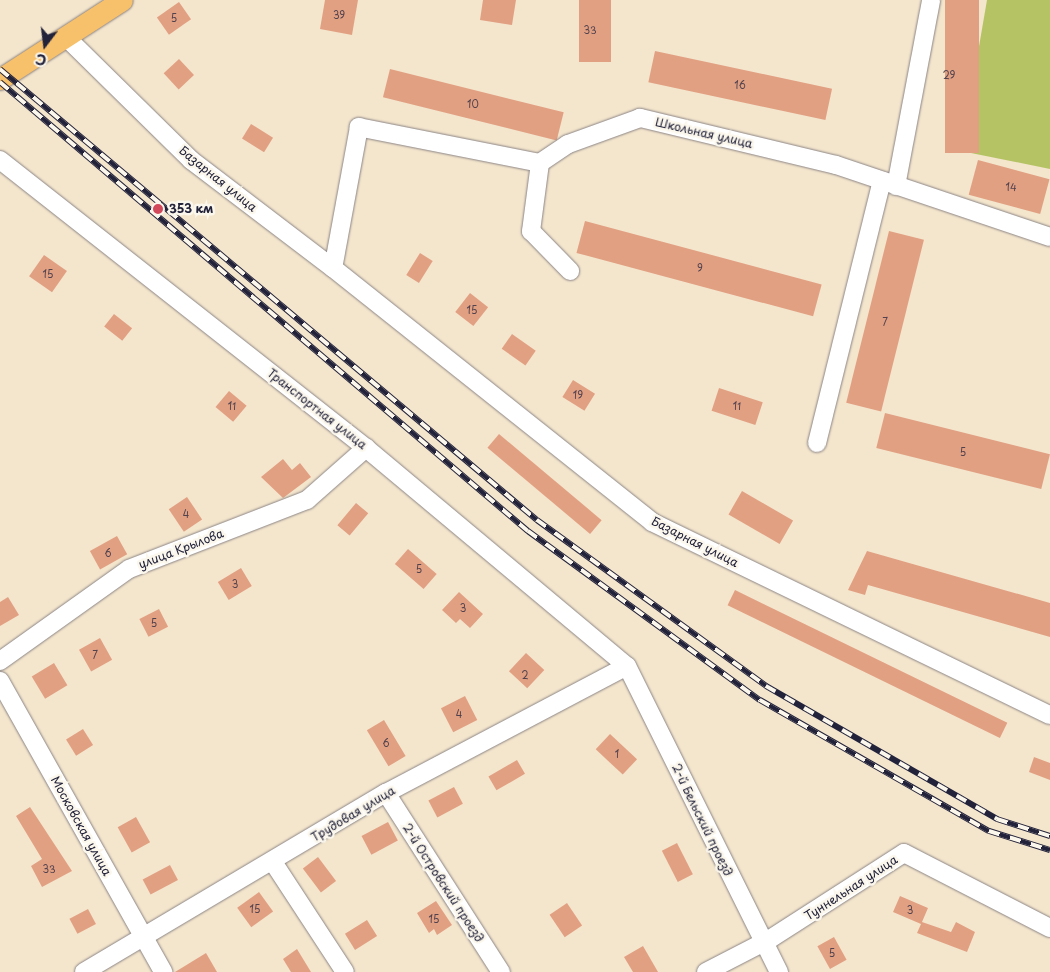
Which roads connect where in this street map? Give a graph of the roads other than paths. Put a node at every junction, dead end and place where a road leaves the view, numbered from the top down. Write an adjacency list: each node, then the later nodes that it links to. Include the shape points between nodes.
1 (122, 0): 3 (main road)
2 (932, 0): 7 (street)
3 (67, 38): 4 (main road); 9 (street, Базарная улица, via 191,160)
4 (0, 79)
5 (0, 160): 12 (street, Транспортная улица)
6 (540, 163): 7 (street, Школьная улица, via 568,144 640,118 836,165); 9 (street, via 359,127); 10 (street, via 531,231)
7 (889, 184): 8 (street, Школьная улица); 11 (street)
8 (1050, 237)
9 (334, 268): 16 (street, Базарная улица, via 652,522)
10 (570, 271)
11 (817, 444)
12 (366, 448): 13 (street, улица Крылова, via 307,500 129,569); 14 (street, Транспортная улица)
13 (0, 661)
14 (628, 666): 17 (street, Трудовая улица); 21 (street, 2-й Бельский проезд)
15 (0, 681): 20 (street, Московская улица)
16 (1050, 715)
17 (386, 793): 18 (street, Трудовая улица); 25 (street, 2-й Островский проезд)
18 (273, 862): 20 (street, Трудовая улица); 24 (street)
19 (1050, 928): 21 (street, Туннельная улица, via 904,853)
20 (145, 940): 22 (street, Трудовая улица); 23 (street, Московская улица)
21 (763, 943): 26 (street, Туннельная улица); 27 (street, 2-й Бельский проезд)
22 (84, 972)
23 (163, 972)
24 (345, 972)
25 (501, 972)
26 (706, 972)
27 (779, 972)

